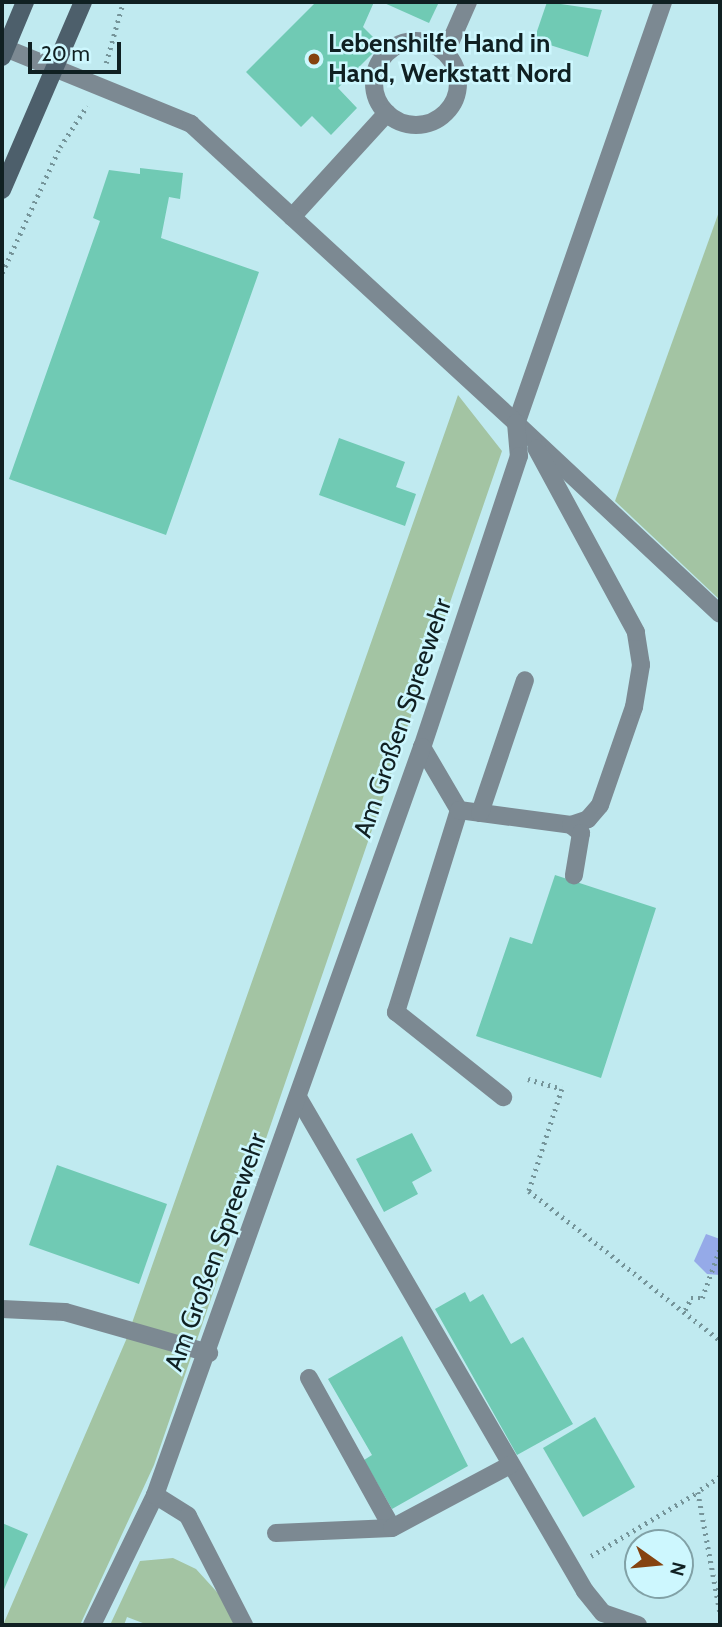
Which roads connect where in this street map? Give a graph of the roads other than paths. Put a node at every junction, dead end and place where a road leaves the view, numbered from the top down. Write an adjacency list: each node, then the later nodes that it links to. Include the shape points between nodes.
1 (25, 2): 6 (main road)
2 (83, 2): 7 (main road)
3 (468, 2): 5 (street)
4 (663, 2): 11 (street)
5 (446, 52): 8 (street, via 419,40 392,48 375,79); 8 (street, via 458,75 447,112 410,125)
6 (3, 53): 7 (street)
7 (54, 70): 9 (main road); 10 (street, via 191,124)
8 (387, 113): 10 (street)
9 (2, 190)
10 (292, 217): 11 (street)
11 (516, 423): 12 (street); 15 (street, Am Großen Spreewehr, via 519,456)
12 (531, 436): 13 (street); 18 (street, via 618,591 636,632 641,665 600,805)
13 (720, 614)
14 (524, 680): 17 (street)
15 (422, 747): 16 (street); 21 (street, Am Großen Spreewehr)
16 (459, 810): 17 (street); 20 (street, via 396,1012)
17 (480, 813): 18 (street)
18 (571, 825): 19 (street, via 581,834)
19 (574, 875)
20 (503, 1097)
21 (299, 1099): 23 (street, Am Großen Spreewehr); 25 (street)
22 (2, 1309): 23 (street, via 65,1312)
23 (209, 1353): 26 (street, Am Großen Spreewehr)
24 (309, 1378): 27 (street)
25 (510, 1465): 27 (street); 31 (street, via 603,1613)
26 (155, 1495): 29 (street, Am Großen Spreewehr); 30 (street, via 188,1516)
27 (392, 1528): 28 (street)
28 (276, 1533)
29 (92, 1625)
30 (244, 1625)
31 (638, 1625)

